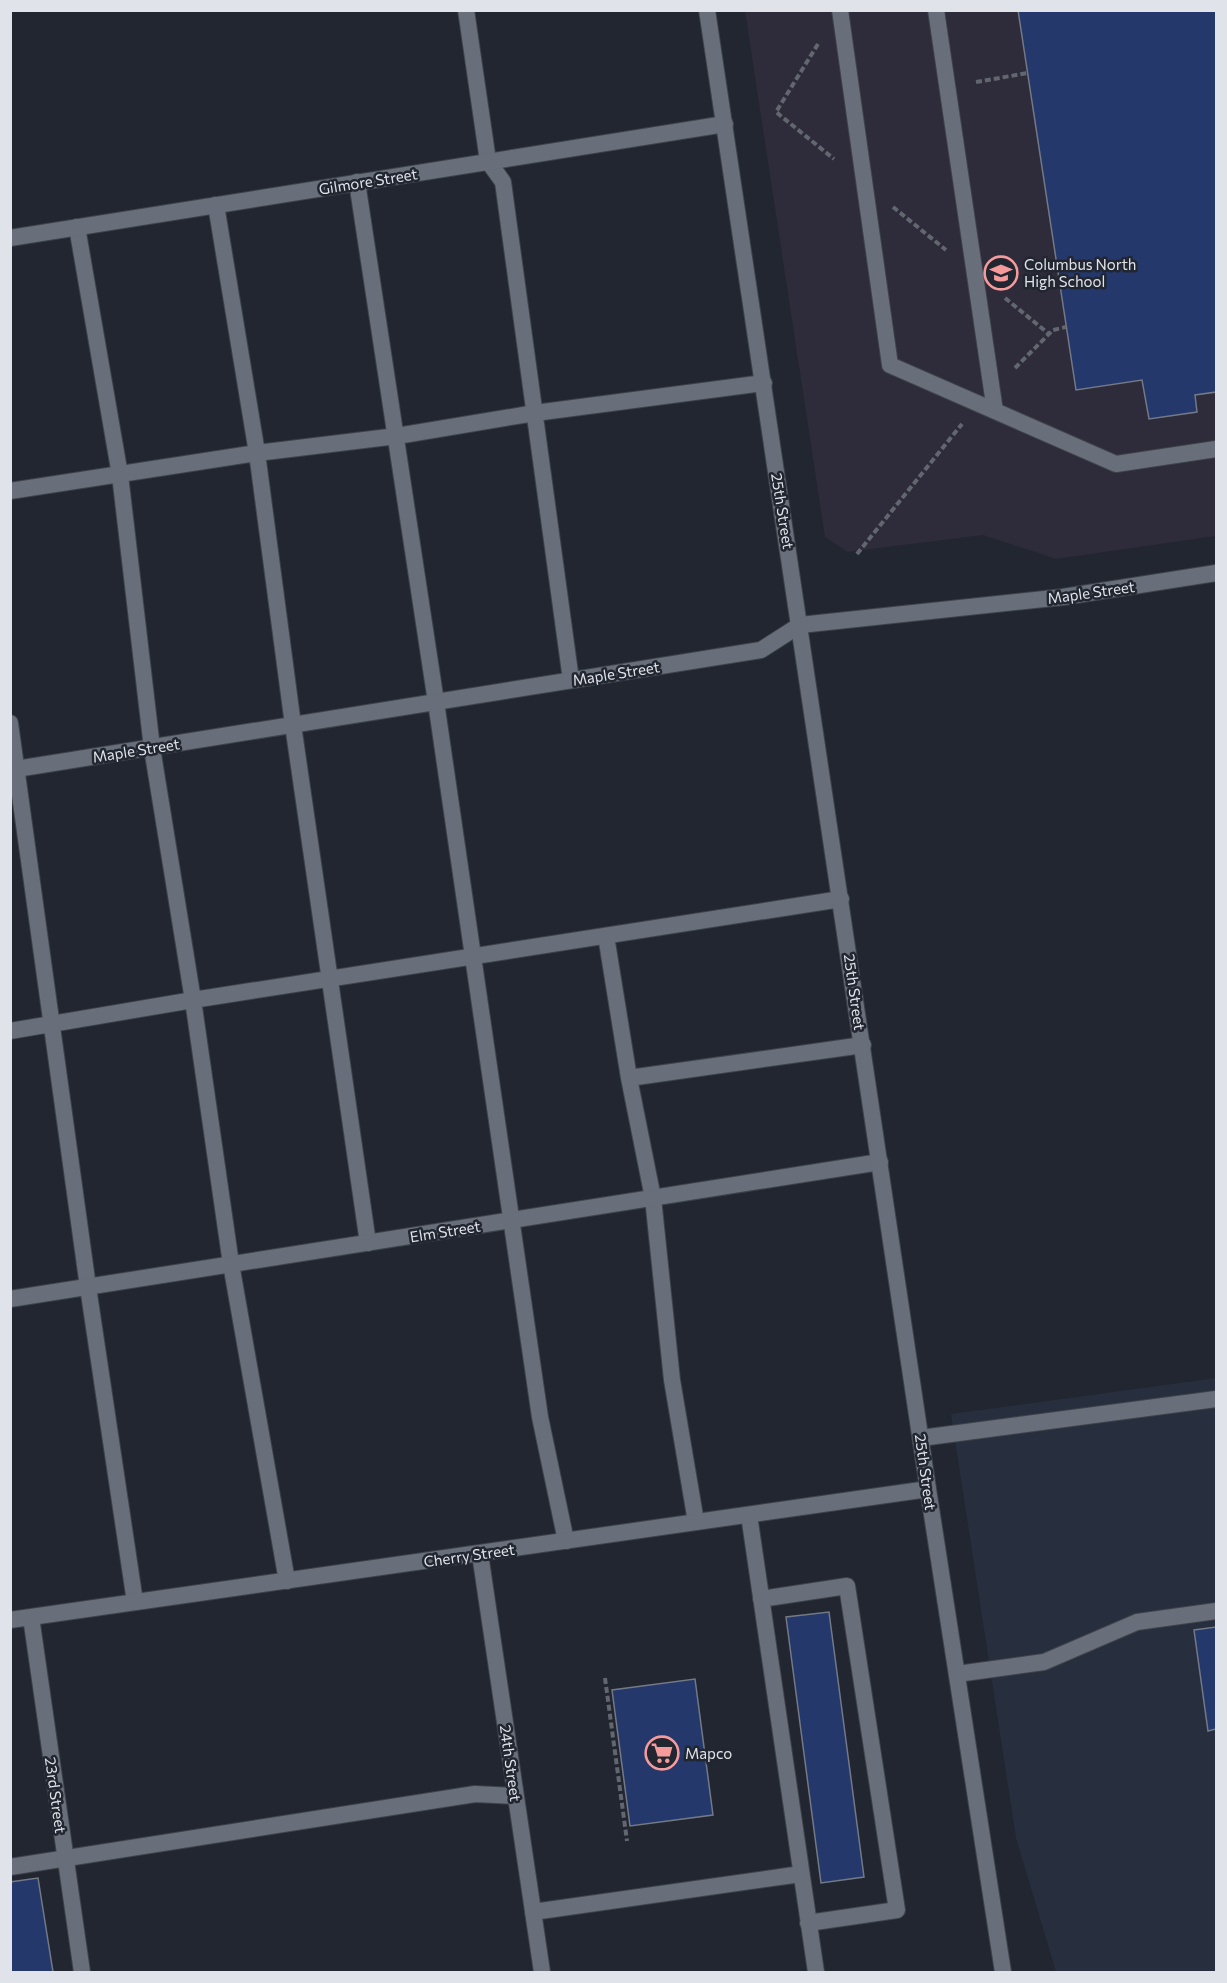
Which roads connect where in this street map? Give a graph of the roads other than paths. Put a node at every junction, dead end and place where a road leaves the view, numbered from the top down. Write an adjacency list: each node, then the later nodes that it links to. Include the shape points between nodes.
1 (466, 10): 6 (street)
2 (707, 10): 5 (street, 25th Street)
3 (840, 10): 12 (street, via 891,365)
4 (936, 10): 12 (street)
5 (725, 124): 6 (street, Gilmore Street); 11 (street, 25th Street)
6 (488, 161): 7 (street, Gilmore Street); 13 (street, via 503,182)
7 (357, 182): 8 (street, Gilmore Street); 14 (street)
8 (216, 205): 9 (street, Gilmore Street); 16 (street)
9 (77, 227): 10 (street, Gilmore Street); 17 (street)
10 (10, 238)
11 (764, 383): 13 (street); 20 (street, 25th Street)
12 (995, 411): 15 (street, via 1116,464)
13 (535, 413): 14 (street); 21 (street)
14 (397, 436): 16 (street); 22 (street)
15 (1216, 449)
16 (257, 453): 17 (street); 24 (street)
17 (120, 475): 18 (street); 25 (street)
18 (10, 491)
19 (1216, 573): 20 (street, Maple Street, via 1063,597)
20 (800, 625): 21 (street, Maple Street, via 762,650); 27 (street, 25th Street)
21 (571, 680): 22 (street, Maple Street)
22 (436, 702): 24 (street, Maple Street); 29 (street)
23 (10, 723): 26 (street)
24 (292, 725): 25 (street, Maple Street); 30 (street)
25 (152, 748): 26 (street, Maple Street); 31 (street)
26 (14, 770): 32 (street)
27 (841, 899): 28 (street); 34 (street, 25th Street)
28 (606, 936): 29 (street); 35 (street)
29 (473, 957): 30 (street); 38 (street)
30 (329, 980): 31 (street); 39 (street)
31 (193, 1000): 32 (street); 40 (street)
32 (53, 1026): 33 (street); 41 (street)
33 (10, 1032)
34 (863, 1045): 35 (street); 36 (street, 25th Street)
35 (629, 1078): 37 (street)
36 (880, 1162): 37 (street, Elm Street); 44 (street, 25th Street)
37 (653, 1198): 38 (street, Elm Street); 47 (street, via 672,1380)
38 (511, 1220): 39 (street, Elm Street); 48 (street, via 540,1417)
39 (368, 1243): 40 (street, Elm Street)
40 (231, 1264): 41 (street, Elm Street); 50 (street)
41 (88, 1287): 42 (street, Elm Street); 52 (street)
42 (10, 1299)
43 (1216, 1399): 44 (street)
44 (921, 1438): 45 (street, 25th Street)
45 (928, 1489): 46 (street, Cherry Street); 56 (street, 25th Street)
46 (749, 1515): 47 (street, Cherry Street); 51 (street)
47 (696, 1522): 48 (street, Cherry Street)
48 (566, 1541): 49 (street, Cherry Street)
49 (480, 1554): 50 (street, Cherry Street); 57 (street, 24th Street)
50 (287, 1581): 52 (street, Cherry Street)
51 (761, 1599): 60 (street); 62 (street, via 847,1586 897,1910)
52 (135, 1602): 54 (street, Cherry Street)
53 (1216, 1611): 56 (street, via 1137,1622 1044,1662)
54 (31, 1617): 55 (street, Cherry Street); 58 (street, 23rd Street)
55 (10, 1620)
56 (957, 1674): 66 (street, 25th Street)
57 (515, 1796): 58 (street, via 475,1794); 61 (street, 24th Street)
58 (66, 1859): 59 (street); 63 (street, 23rd Street)
59 (10, 1867)
60 (801, 1874): 61 (street); 62 (street)
61 (533, 1912): 64 (street, 24th Street)
62 (808, 1923): 65 (street)
63 (82, 1972)
64 (542, 1972)
65 (816, 1972)
66 (1003, 1972)

